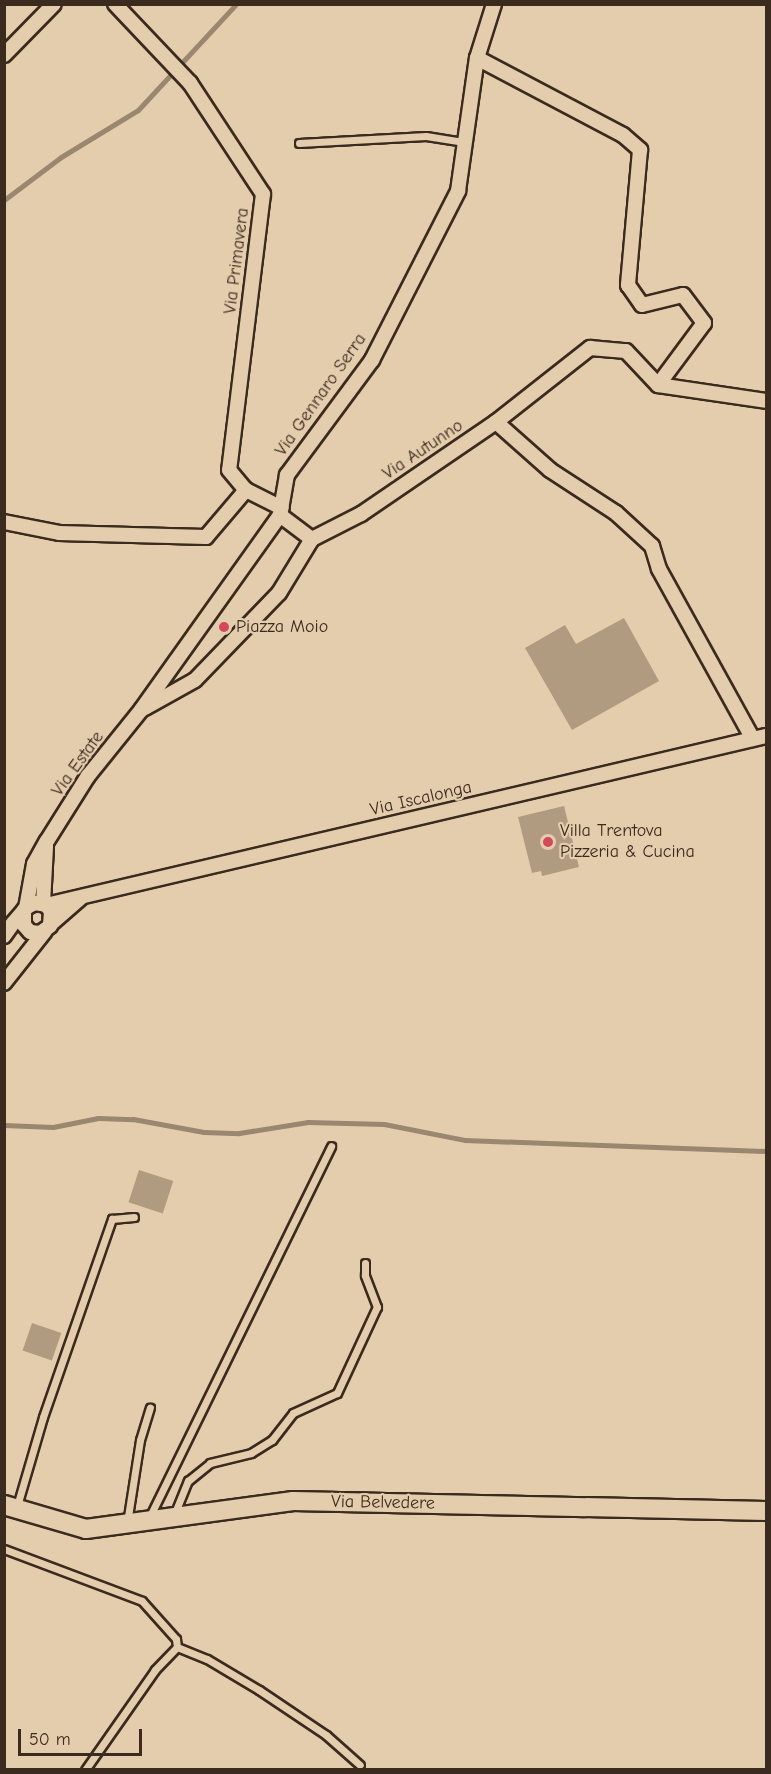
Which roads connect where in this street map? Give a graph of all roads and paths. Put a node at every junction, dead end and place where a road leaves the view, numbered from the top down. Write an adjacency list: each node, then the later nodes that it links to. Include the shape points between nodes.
1 (54, 4): 4 (street)
2 (115, 4): 11 (street, Via Primavera, via 186,79 263,194 229,470)
3 (494, 4): 5 (street, Via Gennaro Serra)
4 (4, 55)
5 (477, 58): 6 (street, Via Gennaro Serra); 8 (street, via 623,135 640,150 628,285 642,305 683,295 704,323)
6 (465, 142): 7 (lane, via 426,136); 12 (street, Via Gennaro Serra, via 458,190 372,360 287,475)
7 (299, 143)
8 (658, 385): 9 (street); 10 (street, Via Autunno, via 626,351 590,348)
9 (766, 401)
10 (496, 422): 14 (street, Via Autunno, via 361,513); 16 (street, via 550,470 616,513 652,546 659,569)
11 (246, 490): 12 (street, Via Primavera); 13 (street, via 206,537 59,533)
12 (281, 512): 14 (street); 15 (street, Via Gennaro Serra)
13 (4, 522)
14 (312, 539): 15 (street, via 279,593 195,680)
15 (141, 710): 17 (street, Via Estate, via 88,776)
16 (760, 738): 18 (street, Via Iscalonga)
17 (47, 841): 19 (street, Via Estate); 20 (street, Via Estate, via 34,864)
18 (83, 896): 19 (street, Via Iscalonga); 21 (street, Via Iscalonga)
19 (45, 905): 20 (street, via 35,903); 21 (street, via 51,911)
20 (25, 909): 21 (street, via 22,920 27,929 35,933); 22 (street, Via Estate)
21 (49, 927): 23 (street)
22 (4, 936)
23 (4, 983)
24 (331, 1146): 31 (lane)
25 (134, 1217): 28 (lane, via 112,1219)
26 (365, 1263): 30 (lane, via 364,1275 377,1307 337,1393 293,1413 272,1440 251,1453 210,1463 188,1481)
27 (150, 1407): 32 (lane, via 140,1440)
28 (11, 1507): 32 (street, Via Belvedere, via 86,1529)
29 (766, 1511): 30 (street, Via Belvedere, via 292,1501)
30 (173, 1517): 31 (street, Via Belvedere)
31 (148, 1521): 32 (street, Via Belvedere)
32 (128, 1523)
33 (4, 1549): 34 (lane, via 142,1600 165,1622)
34 (177, 1647): 35 (lane, via 207,1659 259,1690 326,1735); 36 (lane, via 154,1670)
35 (360, 1766)
36 (85, 1770)

